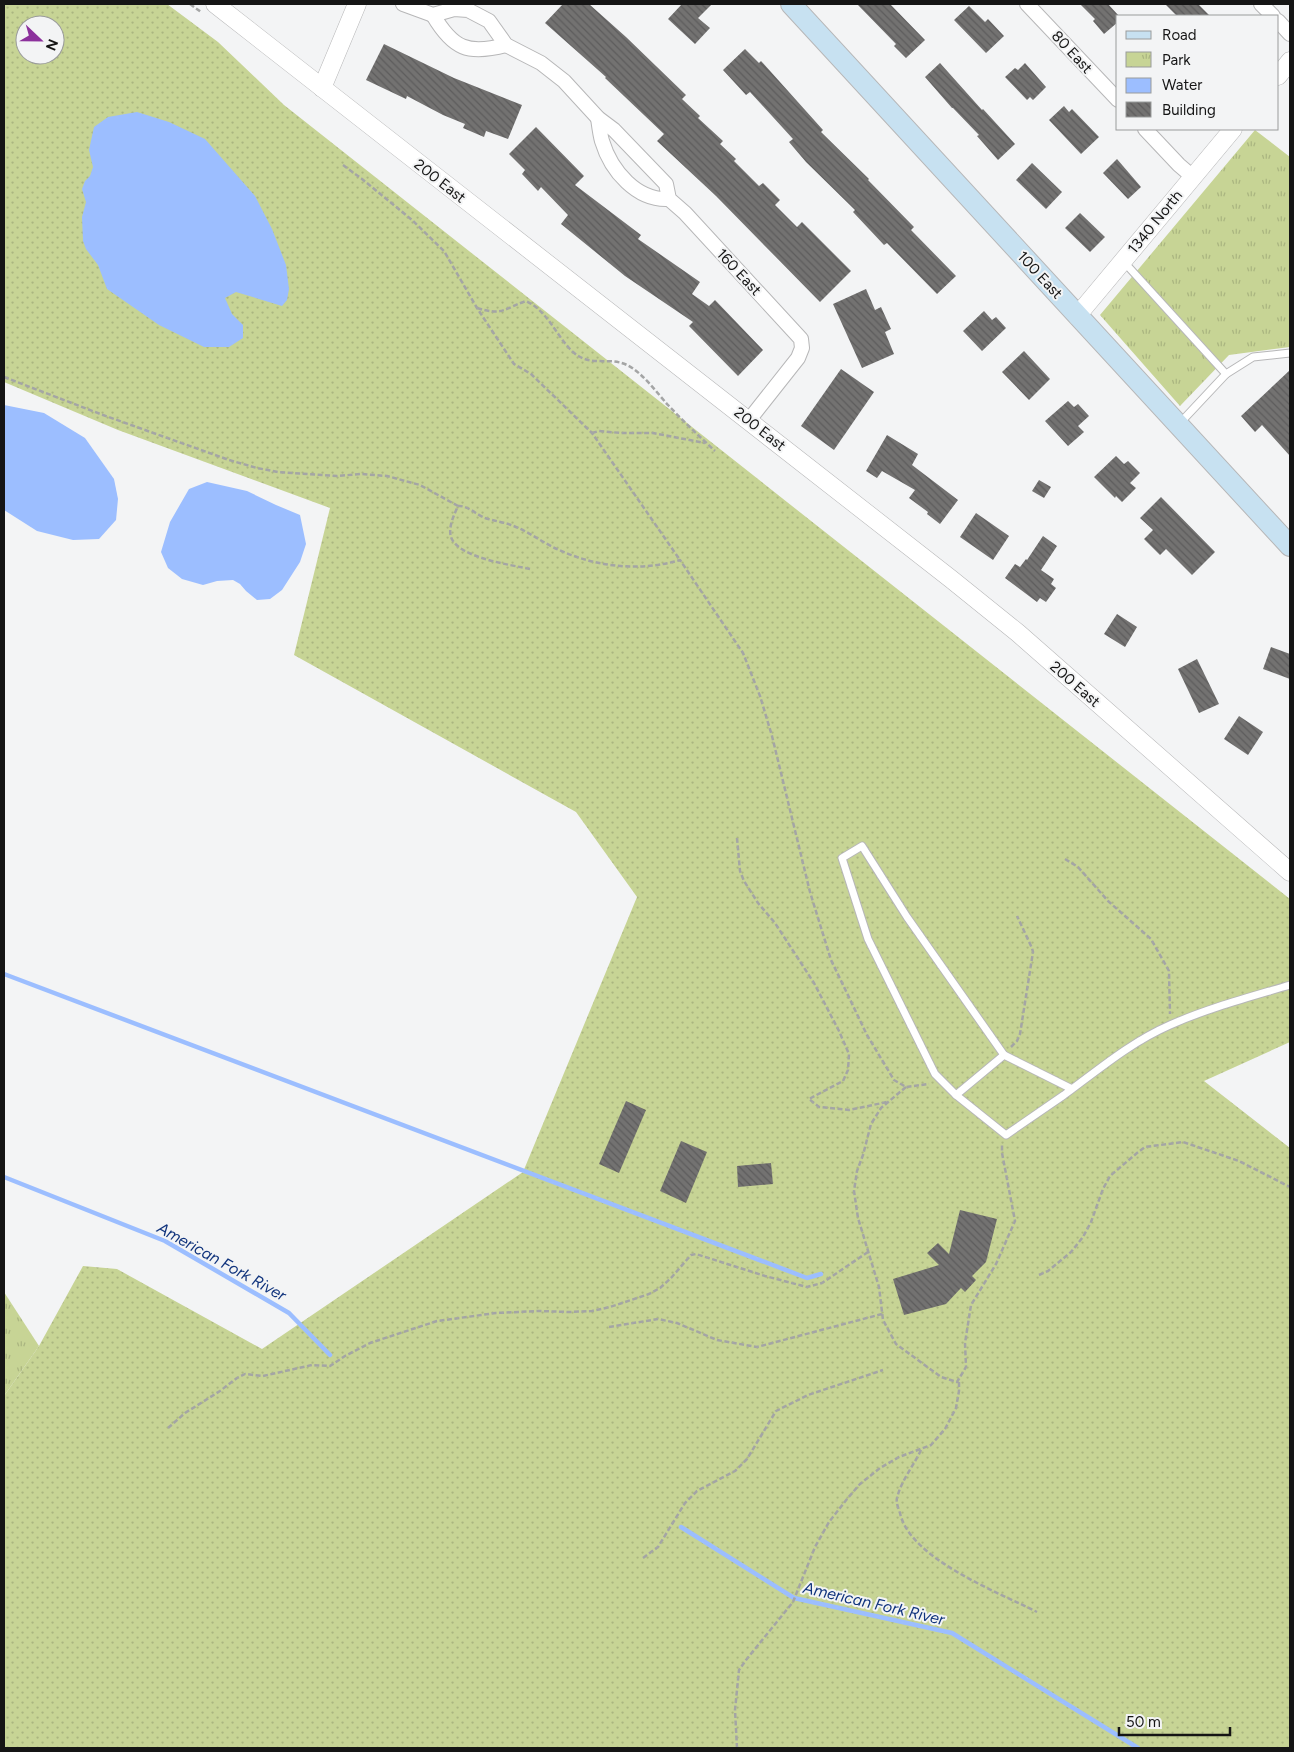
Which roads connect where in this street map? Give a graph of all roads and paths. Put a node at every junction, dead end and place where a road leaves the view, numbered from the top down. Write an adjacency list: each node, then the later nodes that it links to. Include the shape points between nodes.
1 (215, 4): 14 (street, 200 East)
2 (357, 4): 14 (street)
3 (403, 4): 7 (street)
4 (791, 4): 24 (main road, 100 East)
5 (1027, 4): 15 (street, 80 East)
6 (1261, 4): 8 (street)
7 (433, 15): 11 (street, via 443,32 464,48 479,50); 11 (street, 160 East, via 454,10 478,14 490,21)
8 (1272, 15)
9 (1279, 22): 10 (street)
10 (1290, 34)
11 (506, 45): 16 (street, 160 East, via 541,63 564,81)
12 (1290, 61): 13 (street)
13 (1279, 75)
14 (322, 88): 28 (street, 200 East)
15 (1116, 98)
16 (598, 118): 21 (street, 160 East, via 614,130 666,184); 21 (street, via 602,142 621,176 646,195 658,200)
17 (1146, 130): 20 (street)
18 (1232, 130): 20 (street, 1340 North)
19 (342, 165): 23 (path, via 432,237 444,251)
20 (1193, 177): 22 (street, 1340 North)
21 (670, 199): 28 (street, 160 East, via 801,339 802,348 791,369)
22 (1123, 261): 24 (street, 1340 North); 26 (lane)
23 (477, 308): 30 (path, via 514,364 531,374); 31 (path, via 494,313 526,301 536,306 573,352 584,360 628,365)
24 (1077, 316): 29 (main road, 100 East)
25 (1290, 352): 26 (lane, via 1253,357)
26 (1226, 374): 29 (lane)
27 (4, 377): 33 (path, via 257,468 337,476 387,476 420,485)
28 (749, 420): 39 (street, 200 East, via 1018,634)
29 (1178, 424): 34 (main road, 100 East)
30 (592, 432): 31 (path, via 653,433); 35 (path)
31 (707, 443): 32 (path)
32 (715, 451)
33 (458, 506): 35 (path, via 511,525 585,560 634,567); 36 (path, via 452,522 451,536 455,543 483,558)
34 (1290, 546)
35 (680, 560): 45 (path, via 743,654 772,736 810,892 831,960 884,1064 894,1080)
36 (530, 569)
37 (737, 838): 48 (path, via 744,881 814,983 849,1054 843,1081 809,1100 819,1107 849,1110)
38 (1065, 859): 42 (path, via 1078,867 1108,901 1151,939 1160,952 1169,971)
39 (1290, 872)
40 (1017, 916): 43 (path, via 1033,952 1020,1034)
41 (1290, 985): 42 (lane)
42 (1170, 1025): 46 (lane, via 1115,1056)
43 (1004, 1055): 46 (lane); 47 (lane); 47 (lane, via 907,917 862,846 842,858 868,939 935,1074)
44 (930, 1084): 45 (path)
45 (906, 1087): 48 (path)
46 (1072, 1089): 49 (lane)
47 (956, 1095): 49 (lane)
48 (888, 1102): 51 (path, via 880,1108 871,1124 854,1191)
49 (1006, 1134): 56 (path, via 1002,1153 1015,1220 996,1264 971,1305 965,1343 966,1367)
50 (1290, 1187): 52 (path, via 1239,1161 1183,1142 1145,1147 1110,1176 1091,1222 1071,1252 1048,1271)
51 (868, 1252): 53 (path, via 879,1287); 57 (path, via 822,1283 807,1287 692,1255 660,1288 610,1308 496,1313 437,1321 370,1344 330,1366 312,1366 263,1376 245,1374 184,1413)
52 (1039, 1274)
53 (882, 1314): 54 (path, via 757,1347 716,1340 658,1319); 56 (path, via 896,1344 941,1377 957,1382)
54 (609, 1327)
55 (883, 1370): 59 (path, via 808,1395 776,1411 747,1459 735,1471 697,1491 684,1503 658,1547)
56 (959, 1378): 58 (path, via 956,1408 931,1445)
57 (168, 1428)
58 (921, 1449): 60 (path, via 896,1499 909,1534 955,1570); 61 (path, via 898,1457 860,1484 829,1522 815,1547 793,1602 739,1670 735,1710)
59 (643, 1558)
60 (1037, 1612)
61 (737, 1748)

